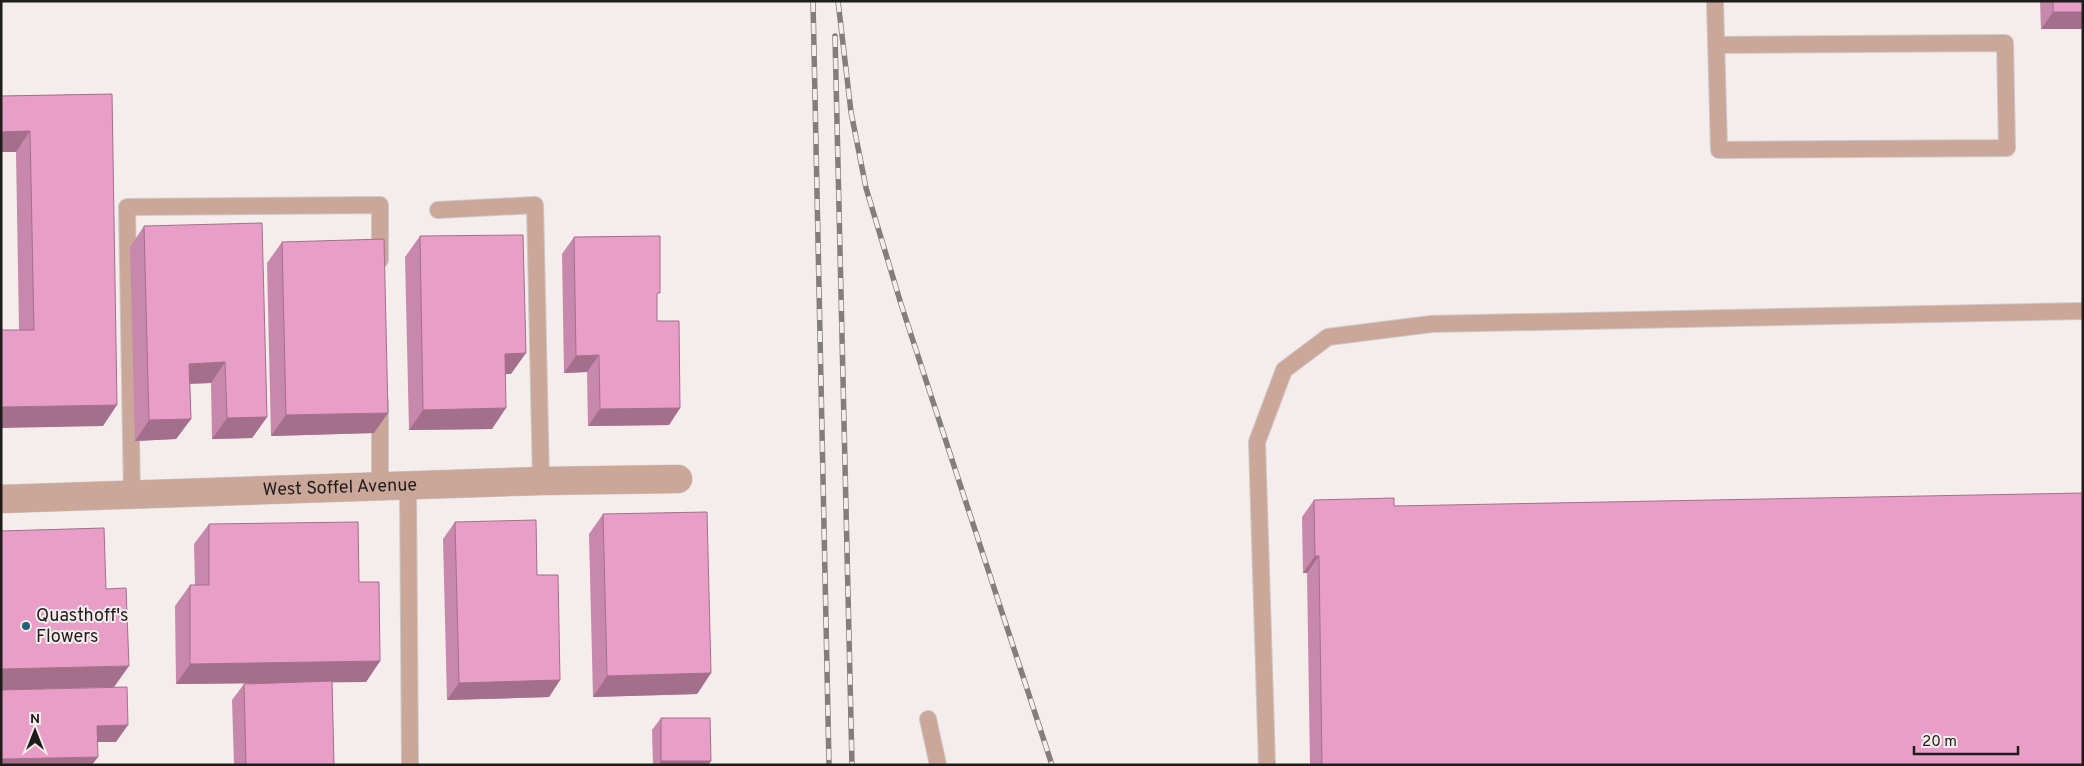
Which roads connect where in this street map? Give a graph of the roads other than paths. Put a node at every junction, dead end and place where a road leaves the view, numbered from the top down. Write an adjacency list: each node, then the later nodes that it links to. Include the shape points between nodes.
1 (1715, 1): 2 (lane)
2 (1716, 45): 2 (lane, via 1719,150 2007,148 2005,43)
3 (438, 210): 8 (lane, via 535,205)
4 (380, 273): 11 (lane, via 380,204 127,207)
5 (2083, 311): 16 (lane, via 1431,324 1328,337 1284,370 1257,442)
6 (380, 390): 9 (lane)
7 (678, 479): 8 (street, West Soffel Avenue)
8 (541, 481): 10 (street, West Soffel Avenue)
9 (380, 487): 10 (street, West Soffel Avenue); 11 (street, West Soffel Avenue)
10 (408, 487): 14 (lane)
11 (132, 495): 12 (street, West Soffel Avenue)
12 (1, 499)
13 (928, 719): 15 (lane)
14 (410, 765)
15 (938, 765)
16 (1267, 765)

